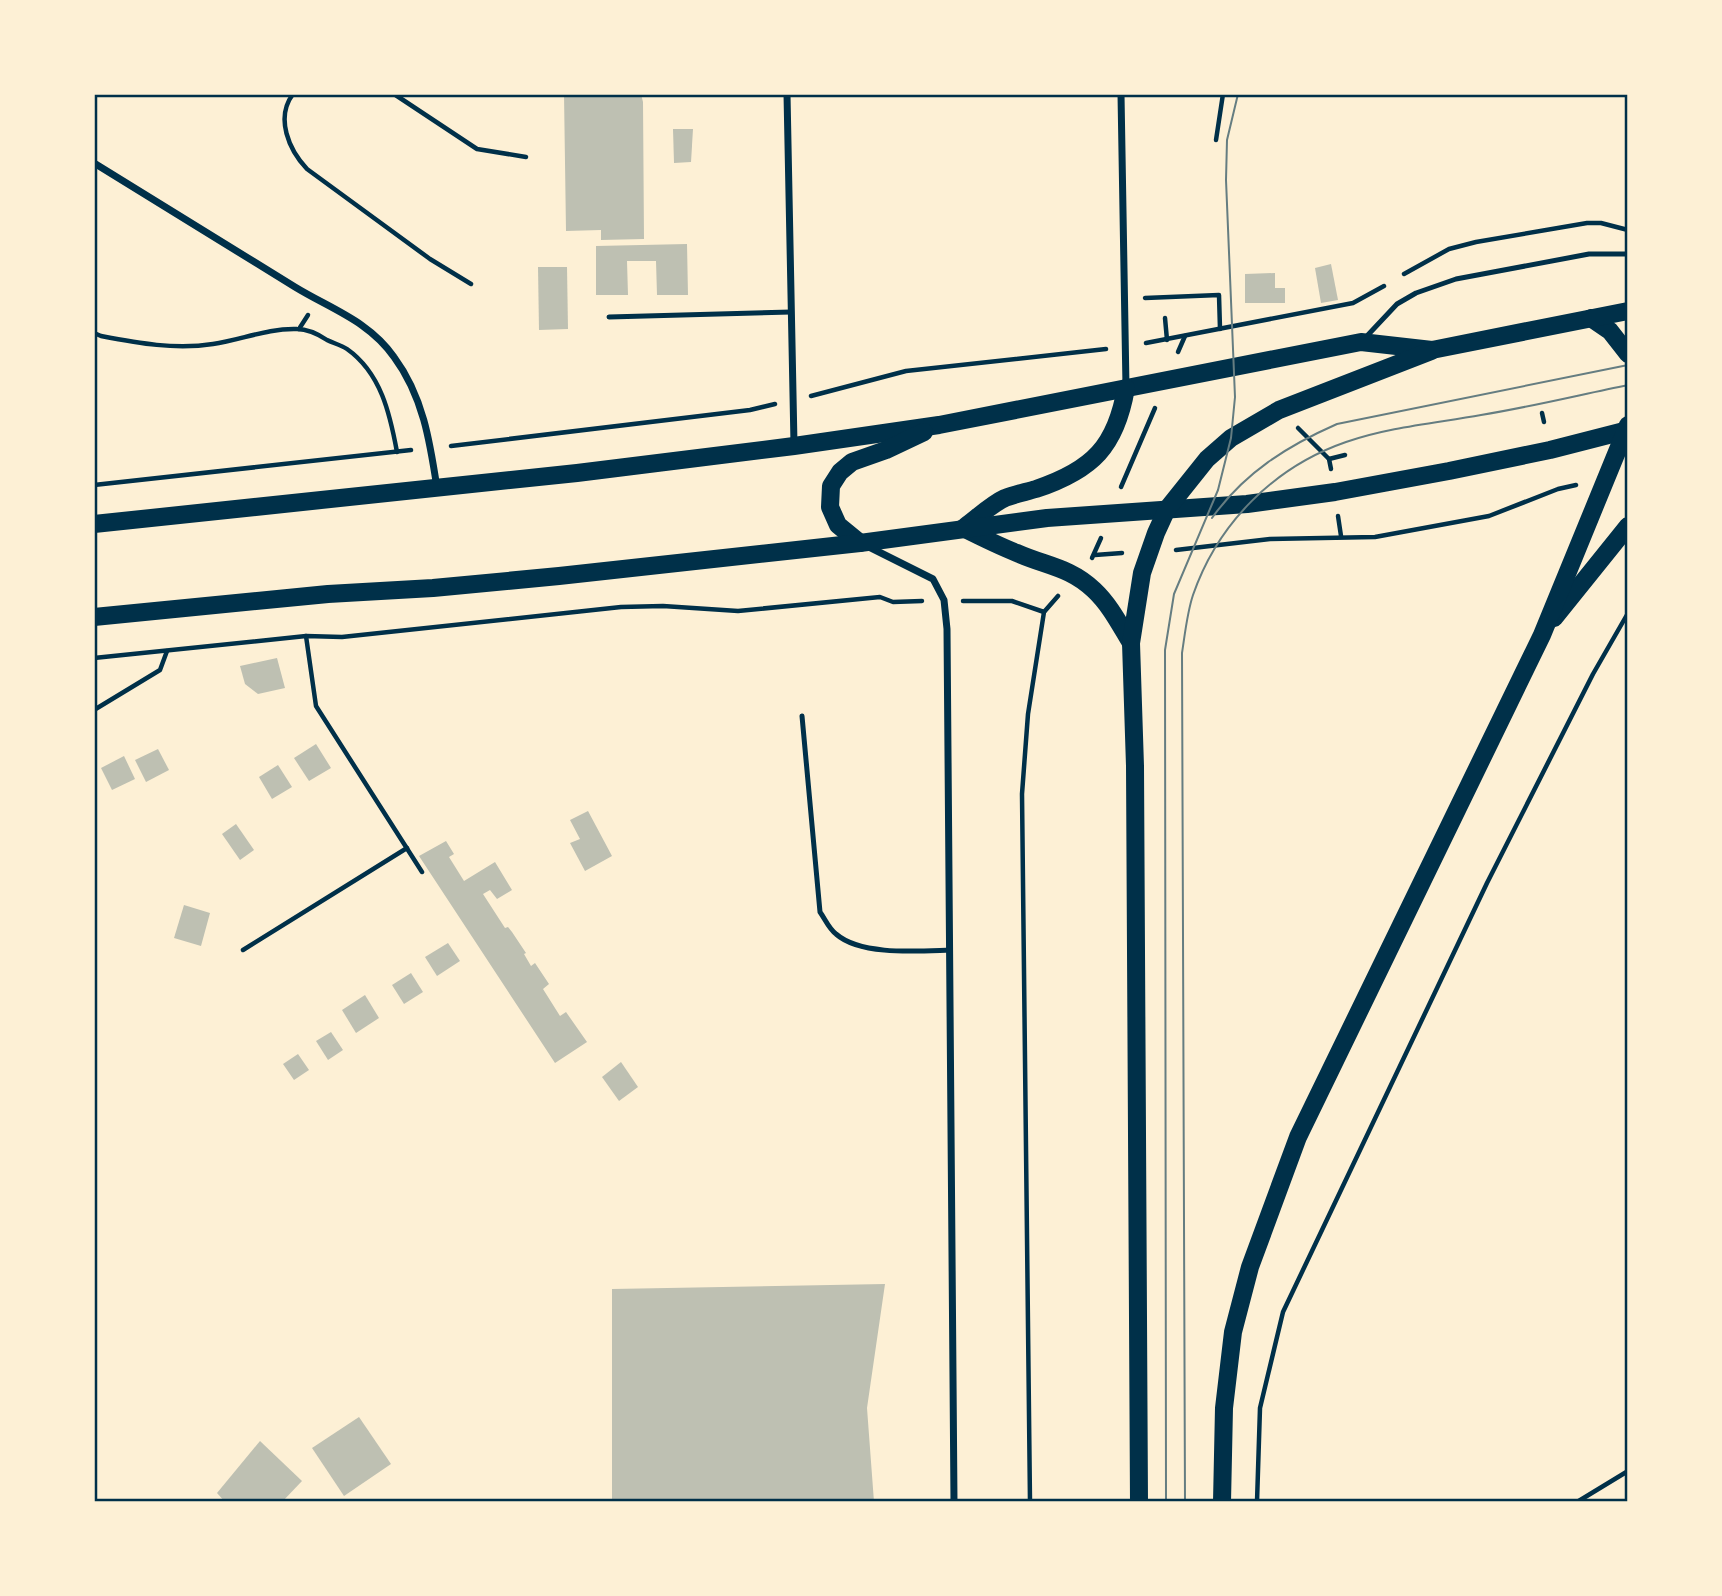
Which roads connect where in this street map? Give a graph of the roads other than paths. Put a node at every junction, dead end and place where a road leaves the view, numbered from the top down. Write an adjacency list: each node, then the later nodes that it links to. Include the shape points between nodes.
1 (786, 94): 6 (street)
2 (1121, 94): 12 (street)
3 (94, 163): 16 (street, via 375,334 395,358 422,411)
4 (1628, 254): 9 (lane, via 1589,254 1436,285 1397,304)
5 (1628, 311): 8 (main road)
6 (791, 312): 7 (lane); 15 (street)
7 (609, 317)
8 (1591, 318): 10 (main road); 11 (main road, via 1617,338)
9 (1362, 342): 10 (main road); 12 (main road)
10 (1433, 350): 17 (main road, via 1279,410 1242,432 1207,458)
11 (1628, 354)
12 (1126, 388): 13 (main road); 20 (main road, via 1115,432 1087,464 1038,488 1004,498)
13 (939, 425): 15 (main road); 21 (main road, via 852,462 840,472 831,486 830,508 838,525)
14 (1627, 428): 17 (main road, via 1550,450 1335,492 1210,509); 23 (main road)
15 (794, 446): 16 (main road)
16 (437, 489): 18 (main road)
17 (1167, 509): 20 (main road); 24 (main road, via 1142,573)
18 (94, 524)
19 (1628, 526): 23 (main road)
20 (963, 528): 21 (main road); 24 (main road, via 1076,576 1108,605)
21 (860, 543): 22 (main road, via 458,586); 26 (street, via 933,579 944,600)
22 (94, 617)
23 (1542, 635): 29 (main road, via 1298,1136 1250,1266 1233,1332 1224,1408)
24 (1131, 643): 28 (main road)
25 (802, 716): 26 (lane, via 820,912 835,934 855,945)
26 (950, 950): 27 (street)
27 (954, 1502)
28 (1139, 1502)
29 (1222, 1502)

